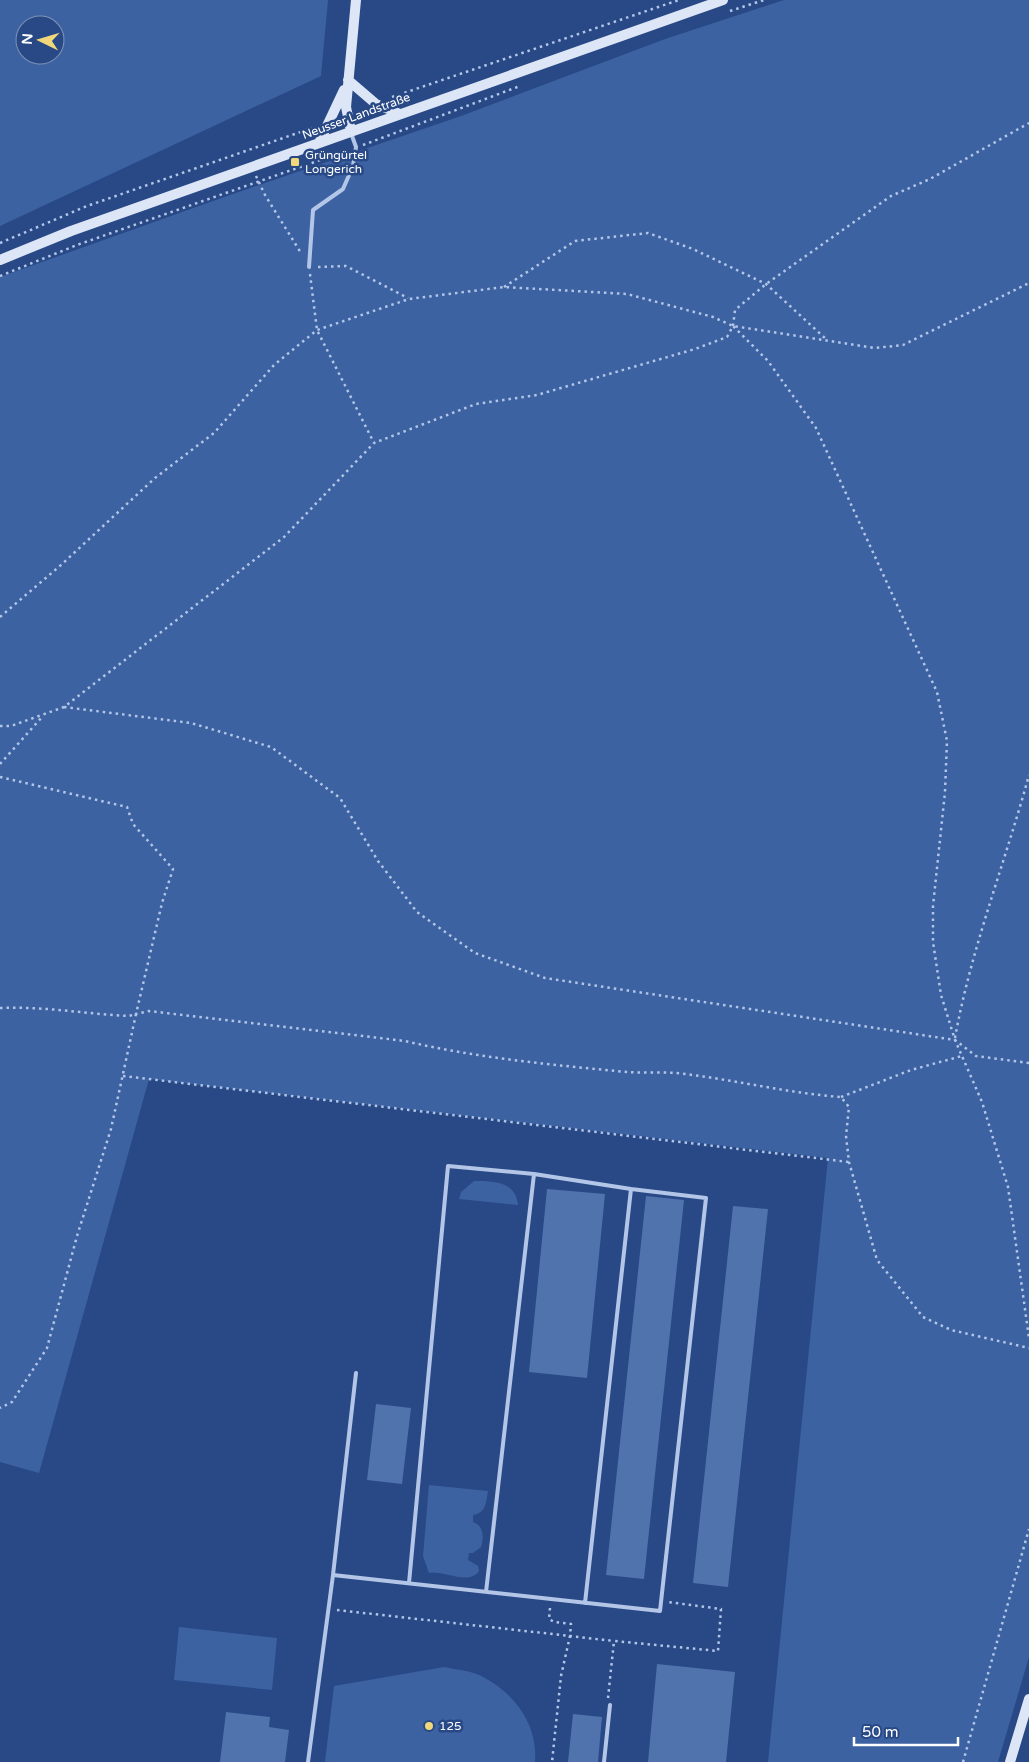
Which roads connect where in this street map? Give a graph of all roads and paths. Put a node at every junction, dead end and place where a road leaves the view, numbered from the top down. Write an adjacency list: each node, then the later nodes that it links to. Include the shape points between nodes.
1 (356, 0): 5 (main road)
2 (723, 0): 7 (main road, Neusser Landstraße)
3 (764, 0): 4 (path)
4 (729, 11)
5 (348, 80): 7 (main road, via 376,104); 9 (main road, via 346,107); 10 (main road)
6 (520, 86): 11 (path)
7 (400, 114): 9 (main road, Neusser Landstraße)
8 (1029, 124): 18 (path, via 930,179 891,196)
9 (351, 131): 10 (main road, Neusser Landstraße); 11 (lane)
10 (319, 143): 12 (main road, Neusser Landstraße)
11 (356, 148): 13 (path); 15 (lane, via 353,166 343,189 313,210)
12 (252, 168): 13 (path); 14 (main road, Neusser Landstraße, via 71,231)
13 (258, 181): 15 (path); 16 (path)
14 (0, 260)
15 (309, 267): 20 (path, via 346,266); 22 (path)
16 (0, 276)
17 (1029, 283): 23 (path, via 903,345 875,348)
18 (766, 284): 19 (path, via 693,249 648,233 575,241); 21 (path, via 735,310); 23 (path)
19 (504, 287): 20 (path); 21 (path, via 626,294 713,317)
20 (409, 299): 22 (path)
21 (732, 326): 23 (path); 24 (path, via 726,337 695,349 537,395 476,404); 34 (path, via 768,361 816,428 937,692 946,750 946,792 933,906 933,942 941,996)
22 (317, 330): 24 (path); 25 (path, via 274,364 214,433 155,478)
23 (828, 341)
24 (374, 443): 26 (path, via 284,537)
25 (0, 617)
26 (64, 707): 27 (path); 34 (path, via 191,723 271,748 340,798 378,861 417,912 475,953 545,978)
27 (44, 715): 28 (path, via 11,726); 29 (path)
28 (0, 726)
29 (0, 764)
30 (1029, 775): 34 (path, via 1010,847 963,991)
31 (0, 777): 33 (path, via 127,807 133,824 174,870 162,903)
32 (0, 1008): 33 (path, via 28,1007 120,1016)
33 (136, 1014): 37 (path); 38 (path, via 159,1012 405,1042 443,1050 629,1072 683,1074)
34 (955, 1040): 35 (path); 36 (path, via 976,1056)
35 (962, 1056): 38 (path, via 911,1070); 42 (path, via 982,1102 1008,1187)
36 (1029, 1063)
37 (123, 1076): 39 (path); 45 (path, via 111,1129 77,1236 47,1348 12,1402)
38 (841, 1097): 39 (path, via 849,1107 846,1136)
39 (849, 1162): 43 (path, via 877,1260 923,1317 951,1330)
40 (534, 1174): 41 (lane); 48 (lane, via 448,1166); 49 (lane)
41 (630, 1189): 51 (lane, via 706,1198); 52 (lane)
42 (1029, 1338)
43 (1029, 1348)
44 (356, 1373): 47 (lane)
45 (0, 1408)
46 (1029, 1529): 61 (path)
47 (333, 1575): 48 (lane); 53 (lane)
48 (409, 1583): 49 (lane)
49 (486, 1592): 50 (lane)
50 (551, 1599): 52 (lane); 54 (path, via 548,1619 571,1624)
51 (662, 1601): 52 (lane, via 660,1611); 55 (path, via 721,1609 718,1651)
52 (585, 1603)
53 (328, 1609): 54 (path); 58 (lane)
54 (570, 1636): 55 (path); 59 (path, via 561,1676)
55 (614, 1641): 57 (path)
56 (1029, 1700): 62 (main road)
57 (610, 1705): 60 (lane)
58 (308, 1762)
59 (552, 1762)
60 (604, 1762)
61 (963, 1762)
62 (1010, 1762)

